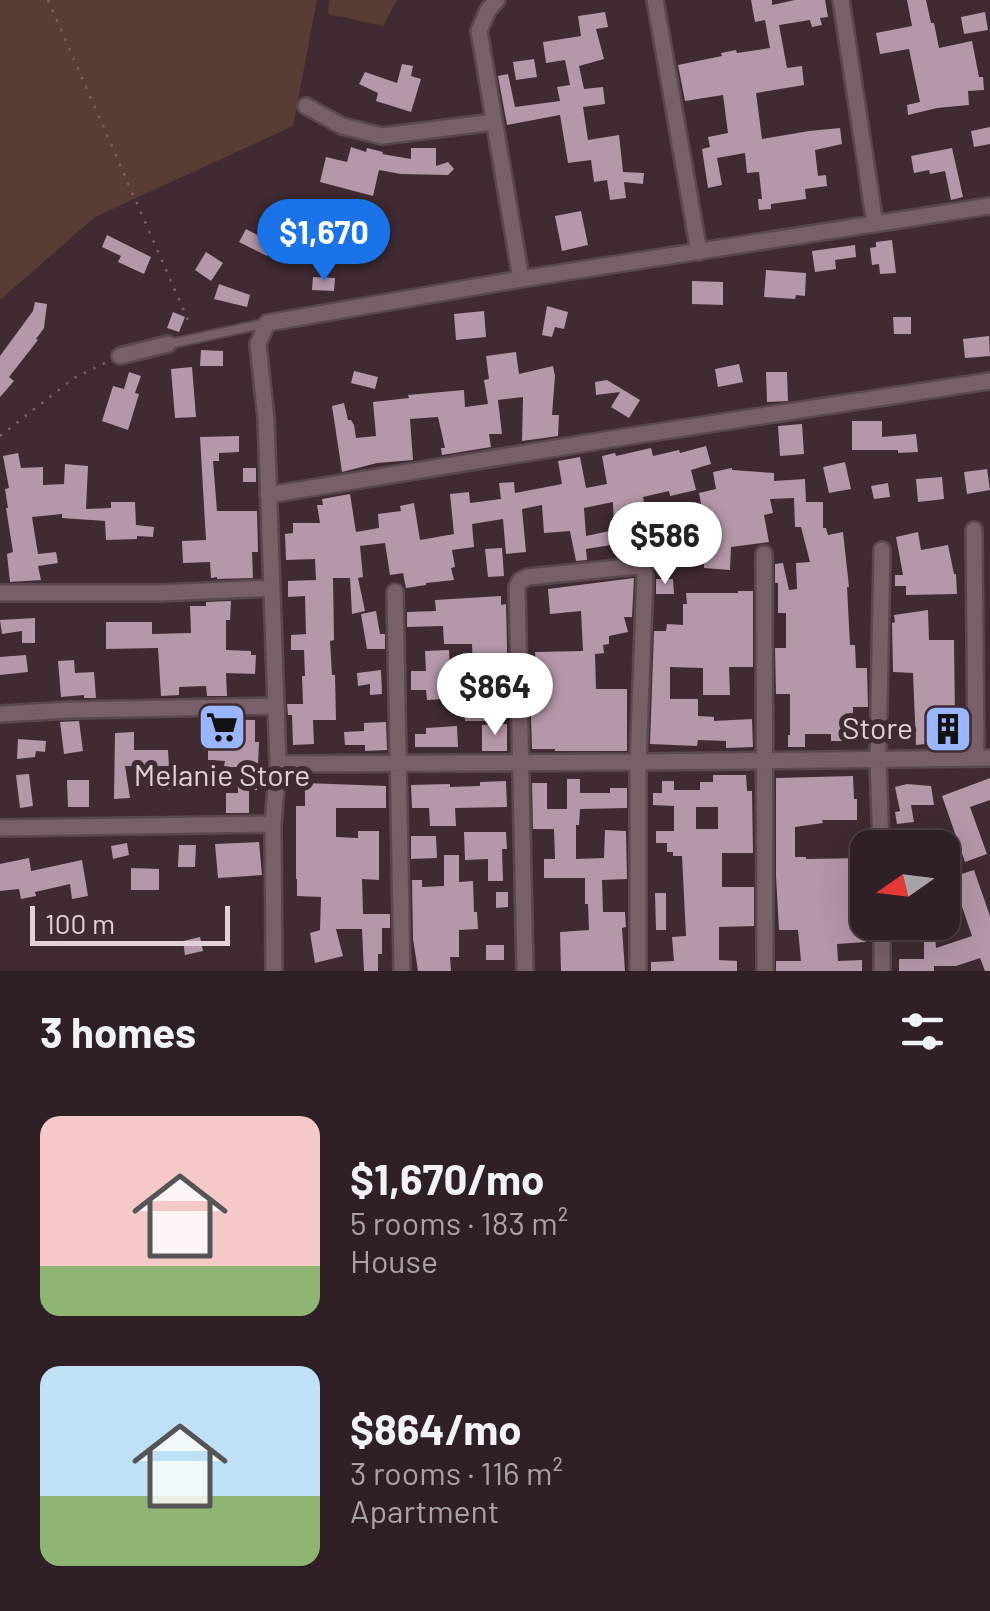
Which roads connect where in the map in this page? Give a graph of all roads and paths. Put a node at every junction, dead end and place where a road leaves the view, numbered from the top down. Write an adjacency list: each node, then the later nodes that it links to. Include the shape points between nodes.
1 (48, 0): 12 (path)
2 (497, 0): 6 (street, via 479,31)
3 (655, 0): 9 (street)
4 (841, 0): 8 (street)
5 (306, 106): 6 (street, via 342,126 382,136)
6 (494, 122): 10 (street)
7 (990, 206): 8 (street)
8 (874, 224): 9 (street)
9 (699, 252): 10 (street)
10 (521, 280): 11 (street)
11 (267, 323): 12 (lane); 17 (street, via 258,344)
12 (196, 338): 13 (lane)
13 (168, 344): 14 (street)
14 (120, 356): 16 (path, via 74,378)
15 (990, 381): 17 (street)
16 (0, 436)
17 (268, 494): 21 (street)
18 (974, 530): 26 (street)
19 (882, 550): 27 (street)
20 (764, 554): 28 (street)
21 (272, 588): 23 (street); 24 (street)
22 (395, 592): 31 (street)
23 (0, 593)
24 (276, 706): 25 (street); 30 (street)
25 (0, 714)
26 (983, 758): 27 (street)
27 (878, 759): 28 (street); 35 (street)
28 (763, 760): 29 (street); 41 (street)
29 (638, 762): 32 (street); 32 (street, via 645,576 638,566 520,581); 40 (street)
30 (278, 764): 31 (street); 33 (street)
31 (398, 764): 32 (street); 38 (street)
32 (520, 764): 39 (street)
33 (274, 824): 34 (street); 37 (street)
34 (0, 828)
35 (880, 830)
36 (882, 940): 42 (street)
37 (274, 971)
38 (402, 971)
39 (525, 971)
40 (638, 971)
41 (765, 971)
42 (882, 971)

